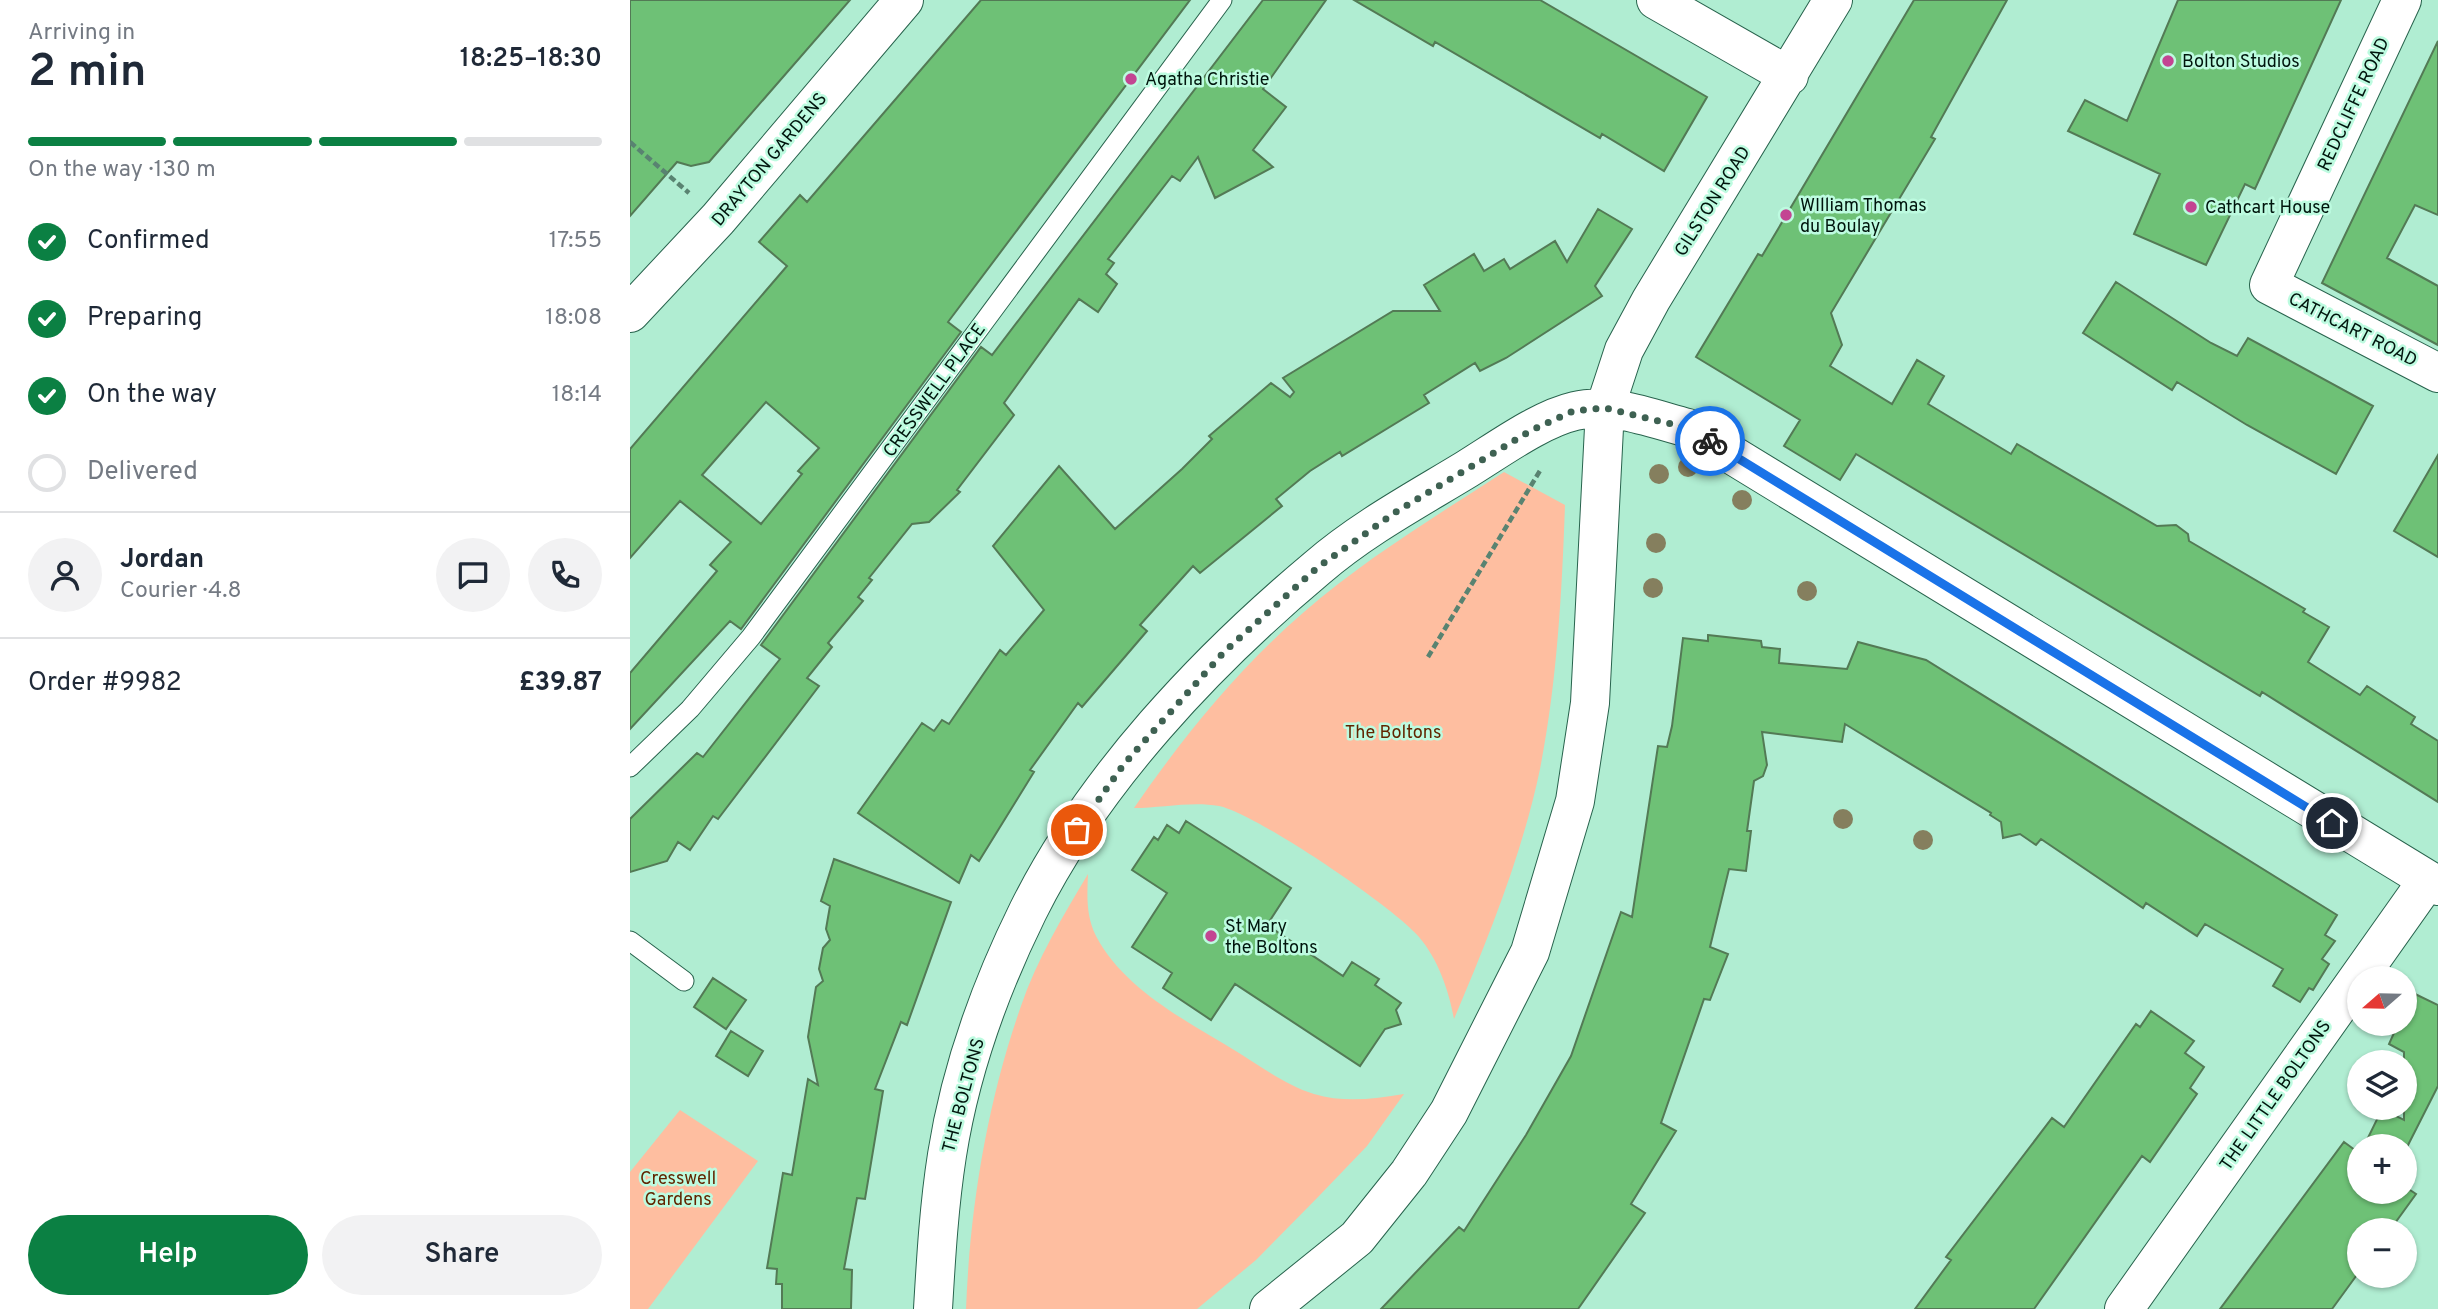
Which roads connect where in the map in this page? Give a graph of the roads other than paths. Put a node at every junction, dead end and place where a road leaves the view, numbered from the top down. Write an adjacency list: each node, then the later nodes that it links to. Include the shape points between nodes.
1 (904, 0): 8 (street, DRAYTON GARDENS, via 718,219)
2 (1222, 0): 11 (lane, CRESSWELL PLACE, via 751,638 690,709)
3 (1656, 0): 6 (street)
4 (1833, 0): 6 (street, GILSTON ROAD)
5 (2402, 0): 7 (street, REDCLIFFE ROAD)
6 (1789, 76): 10 (street, GILSTON ROAD, via 1651,300 1624,350)
7 (2269, 285): 9 (street, CATHCART ROAD)
8 (630, 313)
9 (2438, 373)
10 (1605, 408): 12 (street, via 1688,428); 15 (street, THE BOLTONS, via 1573,411 1530,431 1377,524 1318,567 1224,652 1124,764 1028,910 993,992 964,1077 947,1153); 16 (street, via 1590,703 1575,801 1530,952 1449,1112 1409,1173 1357,1238)
11 (630, 767)
12 (2433, 884): 17 (street, THE LITTLE BOLTONS)
13 (630, 941): 14 (lane)
14 (684, 981)
15 (933, 1309)
16 (1269, 1309)
17 (2124, 1309)

